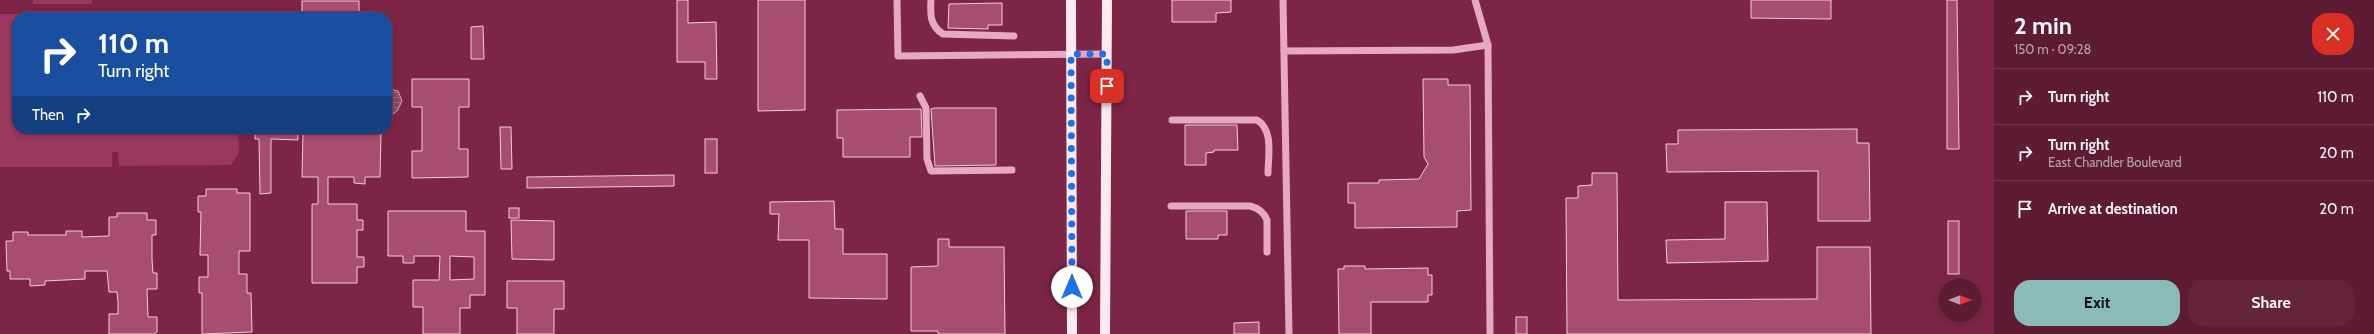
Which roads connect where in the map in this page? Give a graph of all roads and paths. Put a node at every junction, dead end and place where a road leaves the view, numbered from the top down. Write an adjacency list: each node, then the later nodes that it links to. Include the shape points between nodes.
1 (897, 0): 10 (lane, via 898,56)
2 (930, 0): 7 (lane, via 932,22 943,34)
3 (1070, 0): 10 (main road)
4 (1107, 0): 11 (main road)
5 (1283, 0): 9 (lane)
6 (1475, 0): 8 (lane)
7 (1014, 36)
8 (1488, 45): 9 (lane, via 1453,50); 21 (lane)
9 (1284, 51): 20 (lane)
10 (1071, 54): 11 (lane); 18 (main road)
11 (1107, 54): 19 (main road)
12 (920, 96): 14 (lane, via 926,108 927,159 931,171)
13 (1172, 120): 15 (lane, via 1257,120 1264,124 1268,133)
14 (1012, 170)
15 (1268, 173)
16 (1171, 206): 17 (lane, via 1257,208 1267,220)
17 (1267, 252)
18 (1072, 334)
19 (1105, 334)
20 (1289, 334)
21 (1490, 334)

